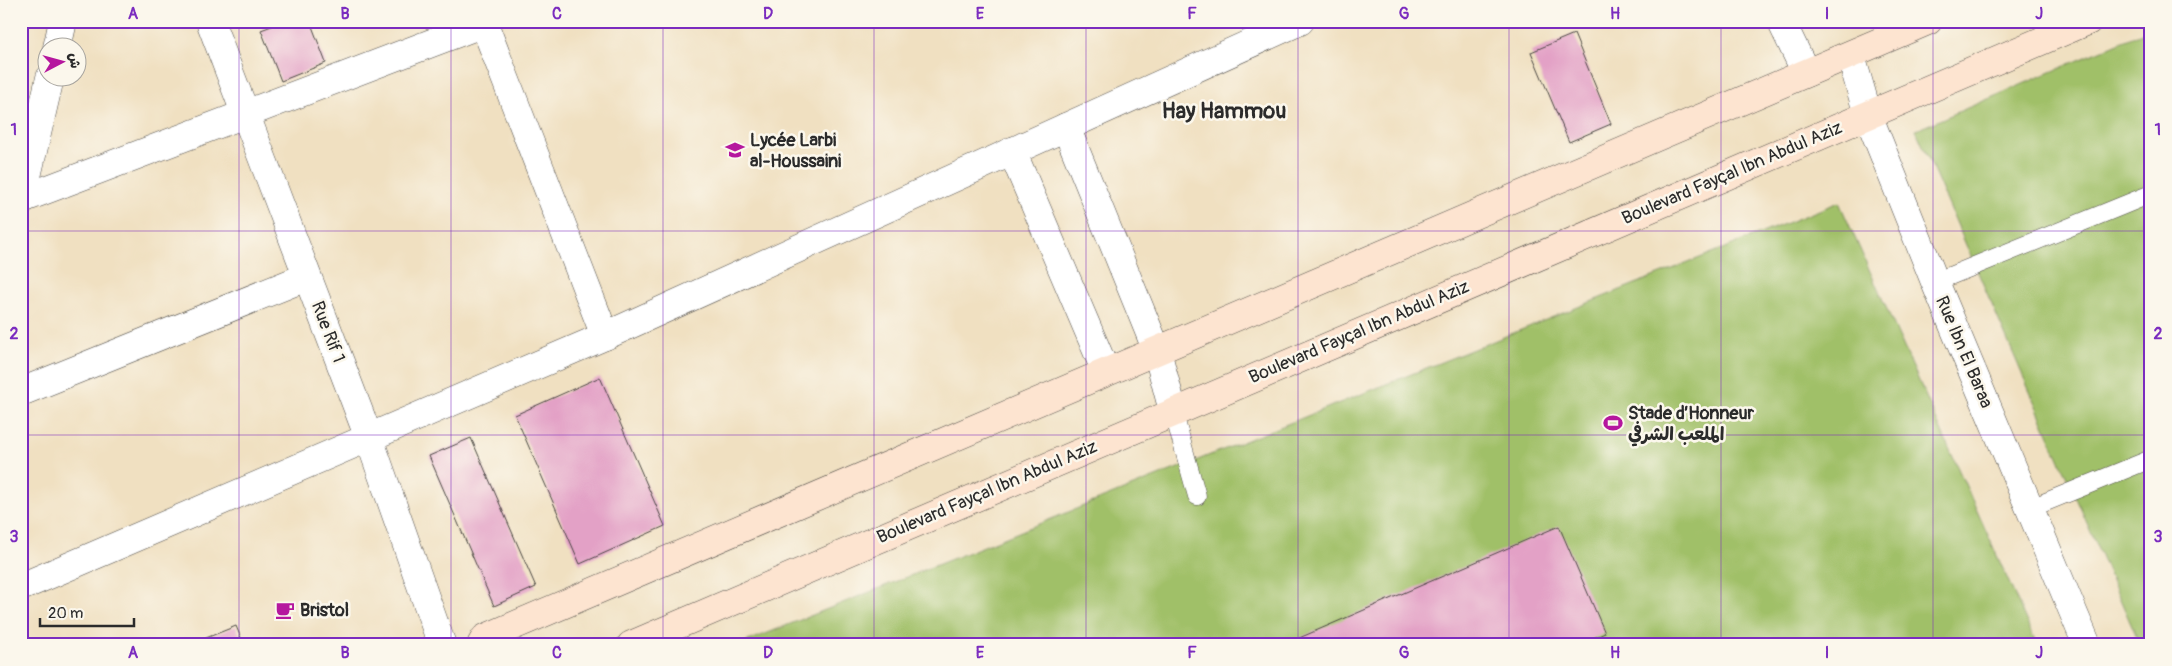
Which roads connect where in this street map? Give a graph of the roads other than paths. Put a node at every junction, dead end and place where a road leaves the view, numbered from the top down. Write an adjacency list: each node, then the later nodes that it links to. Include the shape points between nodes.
1 (63, 21): 8 (street)
2 (210, 21): 12 (street, Rue Rif 1)
3 (1300, 21): 14 (street)
4 (1781, 21): 10 (street)
5 (1928, 21): 9 (main road)
6 (2088, 21): 13 (main road, Boulevard Fayçal Ibn Abdul Aziz)
7 (484, 22): 12 (street); 20 (street)
8 (59, 38)
9 (1851, 56): 10 (main road); 13 (street, Rue Ibn El Baraa)
10 (1806, 74): 21 (main road)
11 (48, 88): 17 (street)
12 (247, 115): 17 (street); 18 (street, Rue Rif 1)
13 (1868, 115): 19 (street, Rue Ibn El Baraa); 24 (main road, Boulevard Fayçal Ibn Abdul Aziz)
14 (1066, 127): 15 (street); 21 (street)
15 (1012, 151): 20 (street); 22 (street)
16 (2151, 194): 19 (lane)
17 (22, 200)
18 (306, 276): 23 (street); 25 (street, Rue Rif 1)
19 (1935, 282): 28 (street, Rue Ibn El Baraa)
20 (605, 336): 25 (street)
21 (1157, 351): 22 (main road); 24 (street)
22 (1106, 372): 31 (main road, via 485,638)
23 (21, 392)
24 (1173, 412): 27 (lane); 32 (main road, Boulevard Fayçal Ibn Abdul Aziz)
25 (369, 438): 29 (street); 30 (street, Rue Rif 1)
26 (2151, 459): 28 (lane)
27 (1197, 496)
28 (2031, 508): 33 (street, Rue Ibn El Baraa)
29 (21, 587)
30 (442, 645)
31 (481, 645)
32 (631, 645)
33 (2087, 645)

